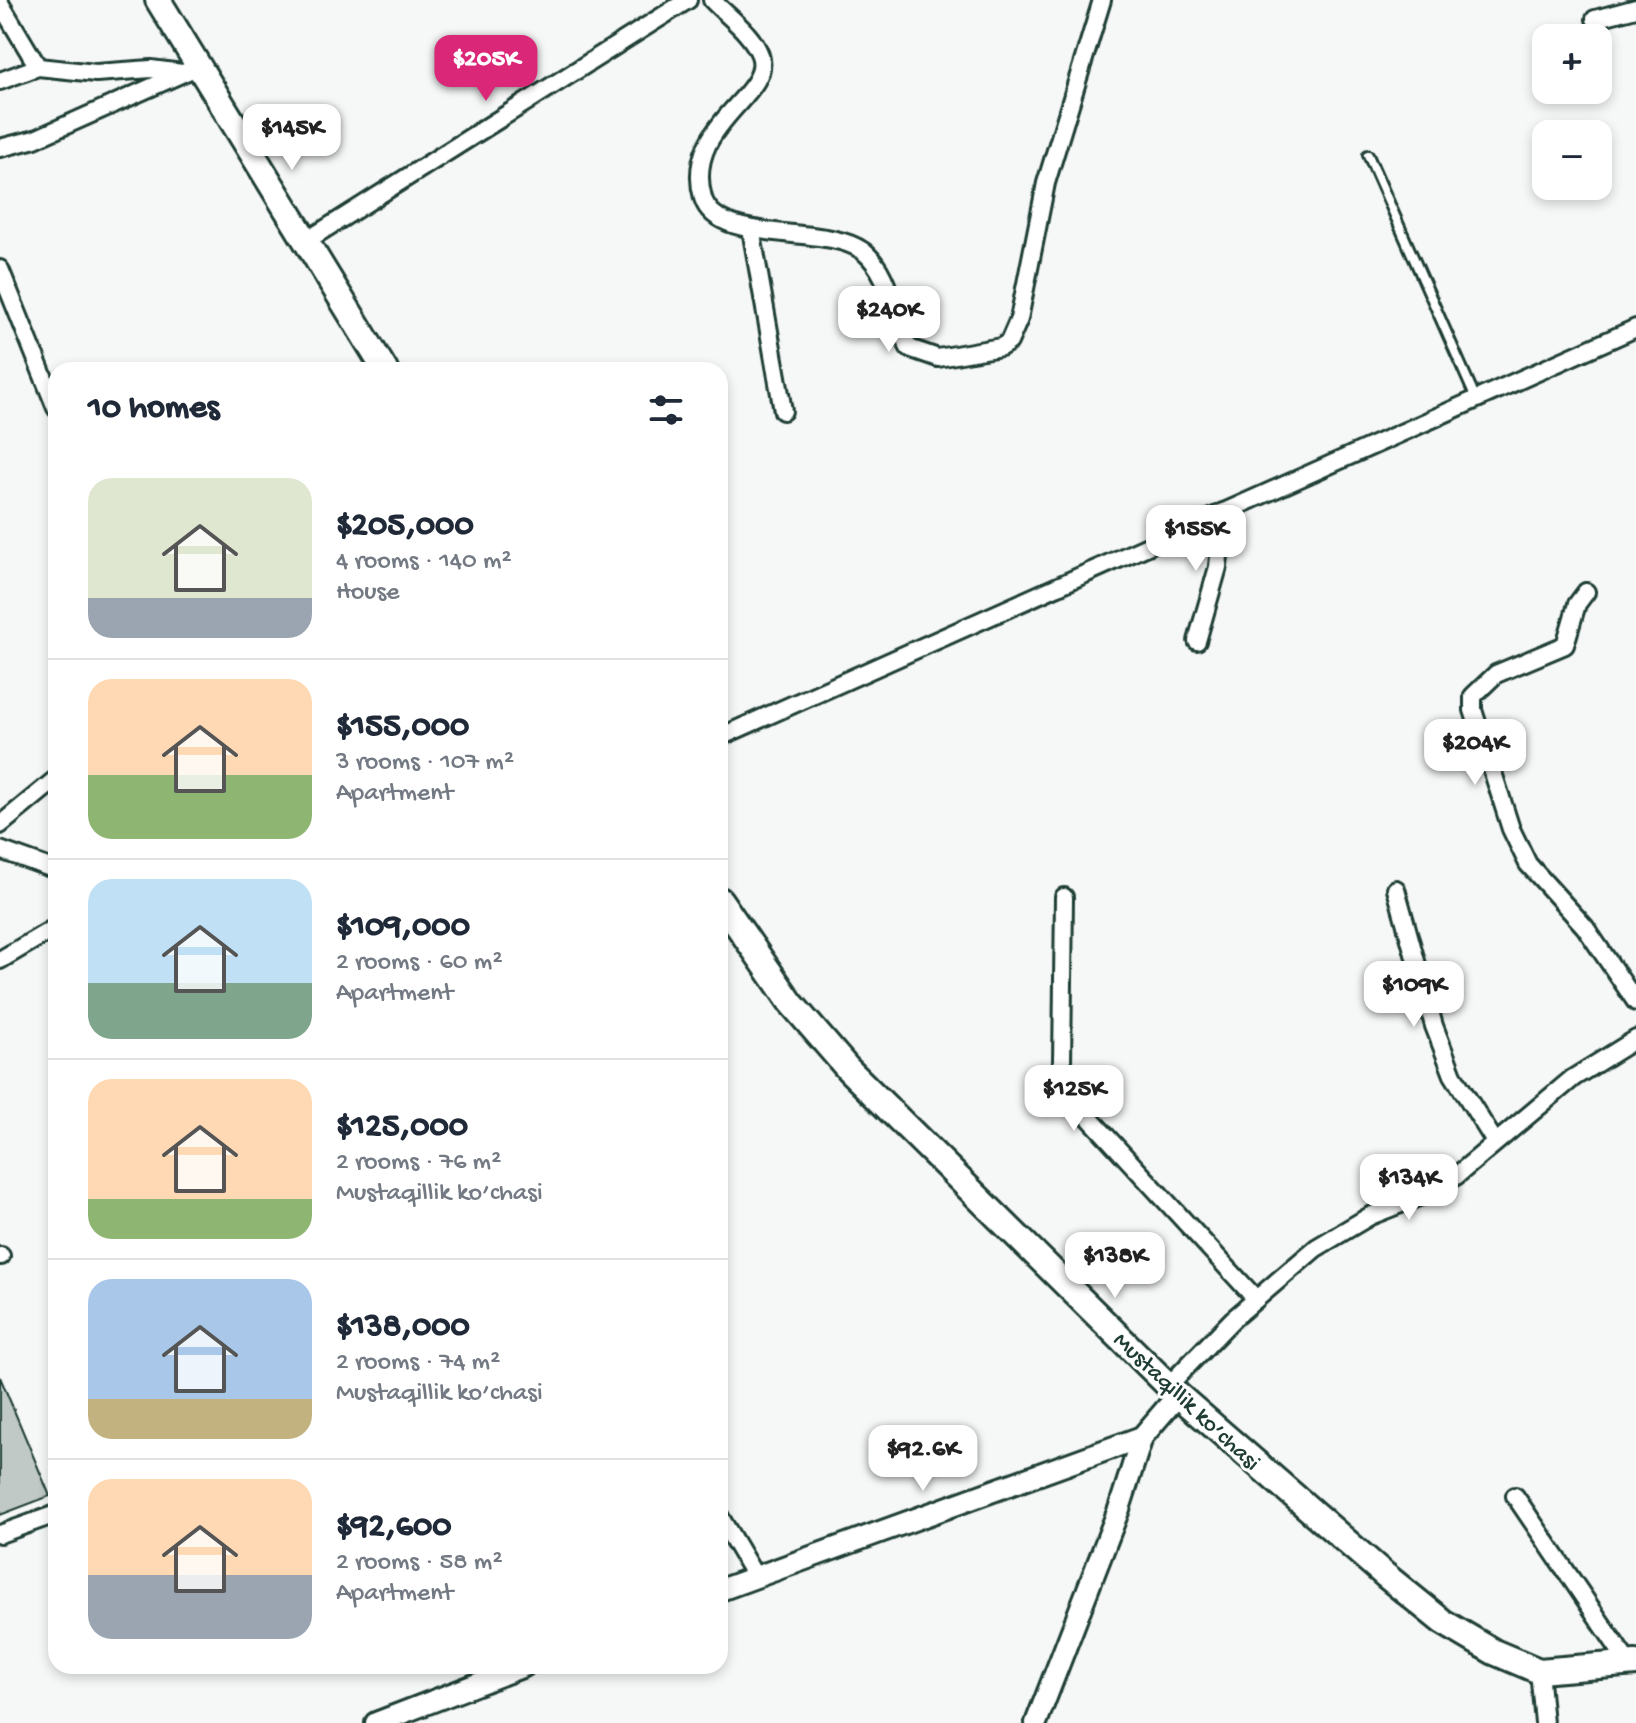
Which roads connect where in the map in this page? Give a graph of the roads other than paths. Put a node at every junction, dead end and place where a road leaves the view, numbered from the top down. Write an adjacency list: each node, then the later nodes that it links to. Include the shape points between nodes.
1 (158, 0): 9 (main road)
2 (688, 0): 14 (street)
3 (712, 0): 13 (street, via 749,38 762,63 759,78 703,148 703,198 724,221)
4 (1102, 0): 13 (street, via 1046,183 1019,319 1009,342 938,358 919,355 909,348 886,285 862,250 815,234)
5 (0, 3): 8 (street)
6 (1636, 8): 7 (street)
7 (1595, 19)
8 (38, 67): 9 (street, via 96,73); 10 (street)
9 (191, 69): 11 (street, via 35,139); 14 (main road)
10 (0, 81)
11 (0, 148)
12 (1368, 155): 19 (lane)
13 (751, 229): 20 (street)
14 (306, 241): 17 (main road)
15 (0, 269): 18 (street)
16 (1636, 328): 19 (street)
17 (380, 362)
18 (48, 388)
19 (1476, 399): 21 (street)
20 (783, 411)
21 (1223, 512): 23 (street, via 1218,567); 24 (street)
22 (1586, 592): 34 (street, via 1565,645 1496,674 1473,696 1473,710 1511,829 1528,864 1585,927)
23 (1197, 641)
24 (728, 733)
25 (48, 786): 26 (street)
26 (0, 825)
27 (0, 850): 28 (street)
28 (48, 867)
29 (1396, 889): 36 (street, via 1420,985 1453,1075)
30 (1064, 897): 37 (street, via 1065,1087 1100,1133)
31 (728, 912): 38 (main road, Mustaqillik ko’chasi, via 791,1003 848,1069)
32 (48, 932): 33 (street)
33 (0, 960)
34 (1636, 1002)
35 (1636, 1039): 36 (street, via 1573,1078)
36 (1495, 1142): 37 (street, via 1456,1176 1316,1248)
37 (1256, 1299): 38 (street)
38 (1173, 1390): 39 (street); 47 (main road, Mustaqillik ko’chasi, via 1443,1622)
39 (1142, 1437): 44 (street); 50 (street)
40 (1515, 1496): 46 (street)
41 (48, 1517): 43 (street)
42 (728, 1530): 44 (street)
43 (0, 1534)
44 (755, 1576): 45 (street)
45 (728, 1587)
46 (1633, 1663): 47 (main road, Mustaqillik ko’chasi)
47 (1539, 1671): 51 (street)
48 (503, 1674): 49 (street)
49 (376, 1723)
50 (1036, 1723)
51 (1544, 1723)

